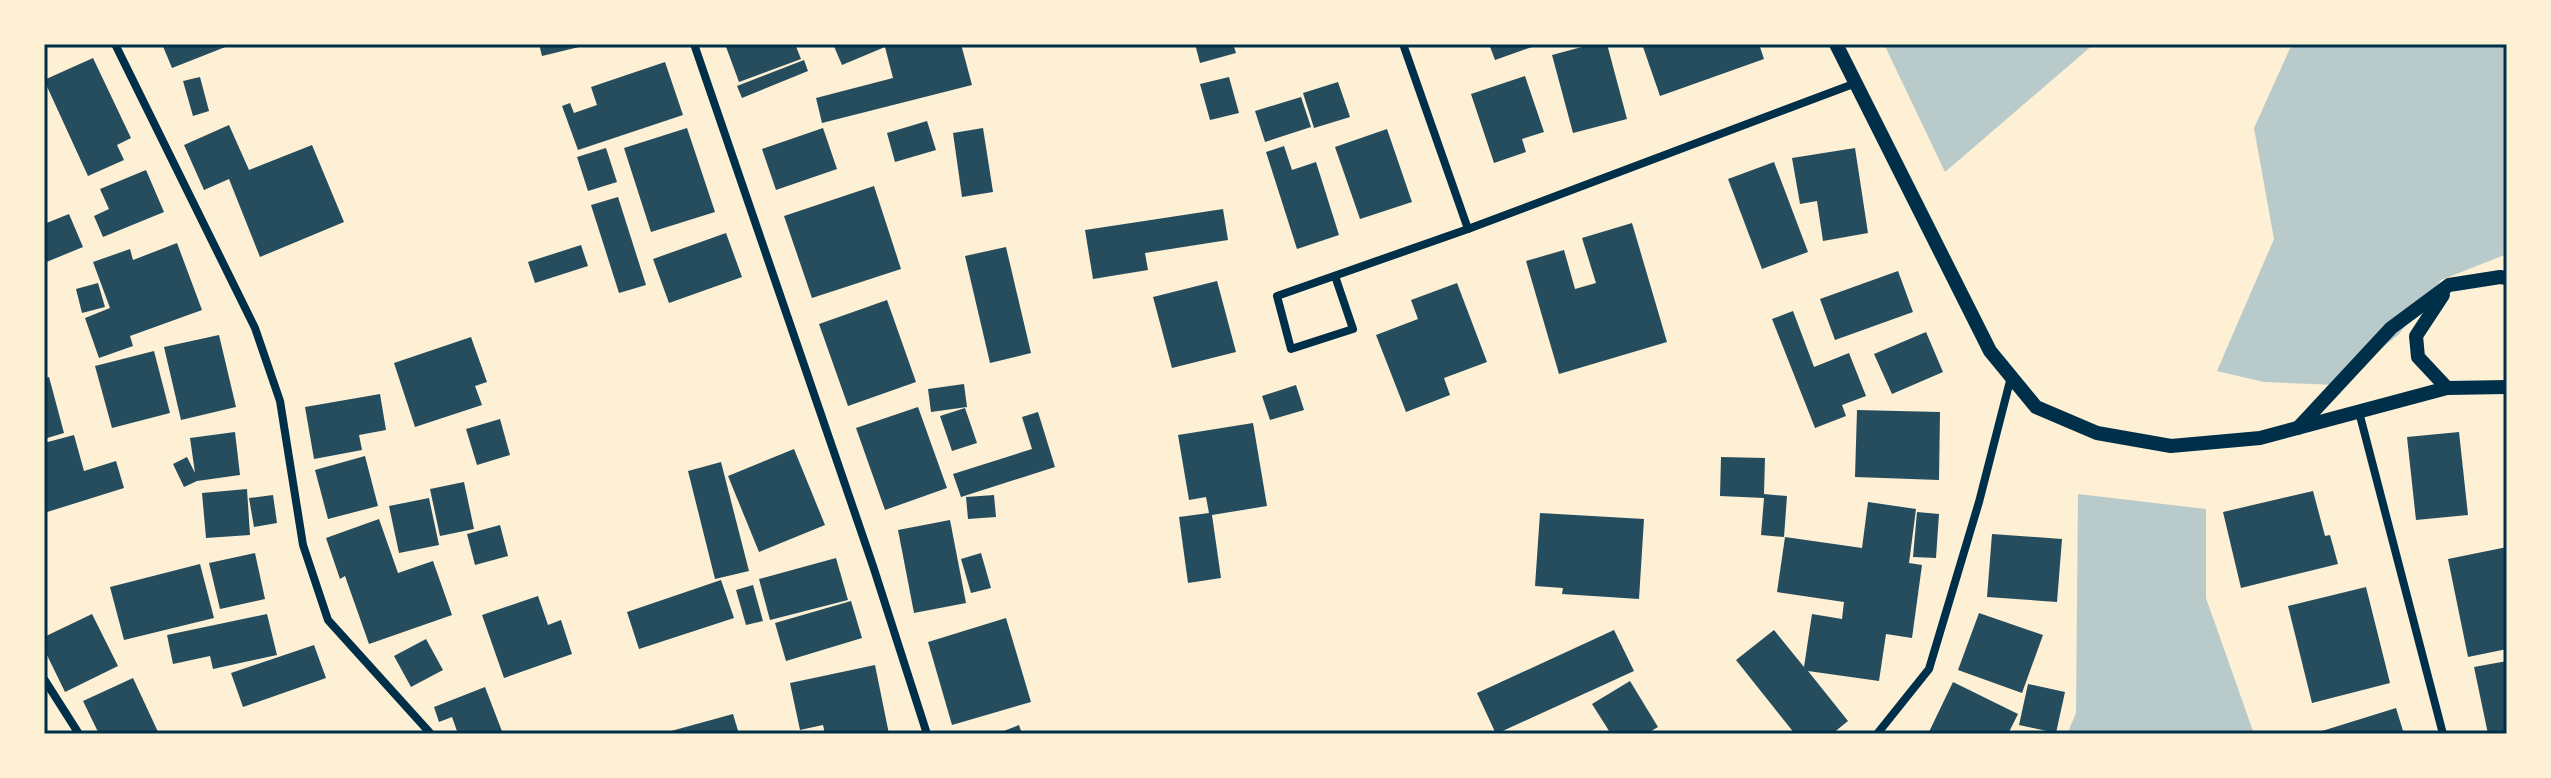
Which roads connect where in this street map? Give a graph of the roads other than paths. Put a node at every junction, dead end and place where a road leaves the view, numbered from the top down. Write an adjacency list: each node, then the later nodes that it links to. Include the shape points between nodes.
1 (115, 44): 17 (street, via 255,328 280,401 303,545 328,620)
2 (694, 44): 18 (street)
3 (1403, 44): 6 (street)
4 (1836, 44): 5 (street)
5 (1856, 83): 6 (street); 10 (street, via 1990,351)
6 (1468, 229): 7 (street)
7 (1335, 276): 7 (street, via 1277,296 1291,349 1353,329)
8 (2507, 278): 9 (street)
9 (2449, 285): 12 (street, via 2416,336 2418,357); 14 (street, via 2391,328)
10 (2011, 377): 14 (street, via 2036,407 2111,436 2171,446 2260,438); 19 (street, via 1929,669)
11 (2507, 387): 12 (street)
12 (2447, 388): 13 (street)
13 (2359, 412): 14 (street); 20 (street)
14 (2298, 428)
15 (44, 679): 16 (street)
16 (79, 734)
17 (431, 734)
18 (927, 734)
19 (1877, 734)
20 (2443, 734)

